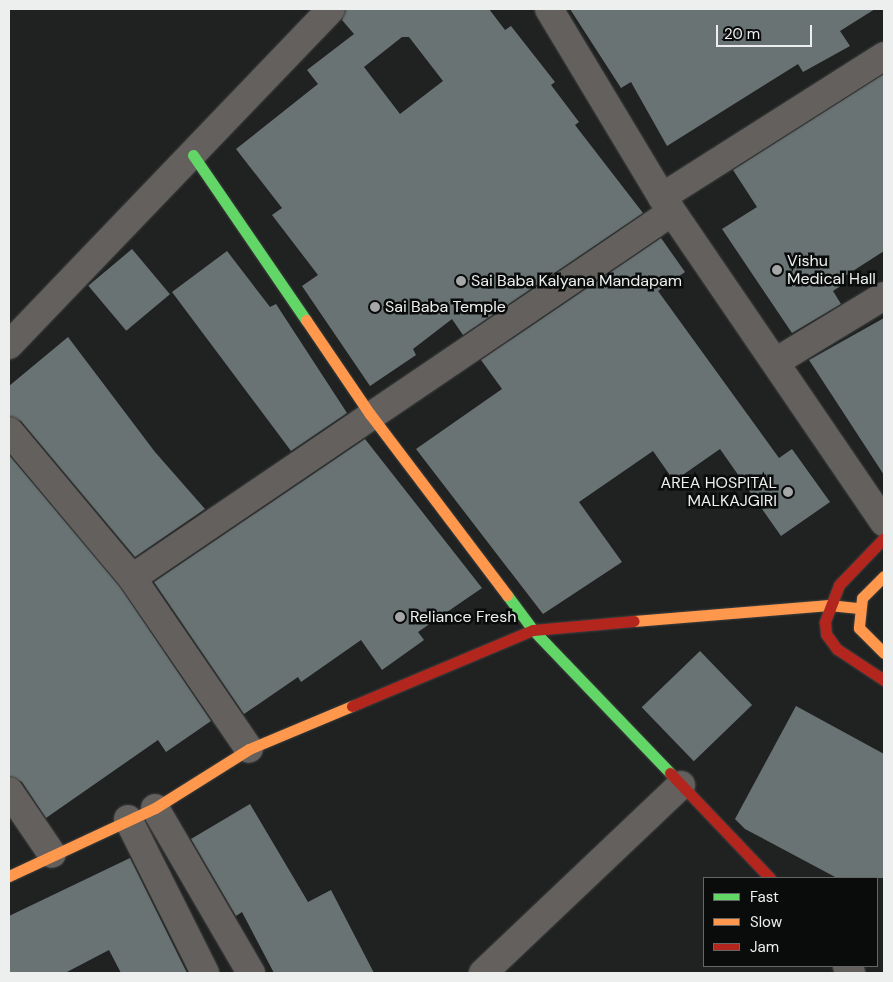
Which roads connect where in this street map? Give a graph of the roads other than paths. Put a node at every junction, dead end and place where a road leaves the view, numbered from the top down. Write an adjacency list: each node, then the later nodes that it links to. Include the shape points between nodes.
1 (331, 9): 4 (street)
2 (549, 9): 5 (street)
3 (884, 56): 5 (street)
4 (193, 155): 7 (street); 9 (street)
5 (667, 204): 8 (street); 9 (street)
6 (884, 296): 8 (street)
7 (9, 345)
8 (777, 361): 11 (street)
9 (370, 414): 14 (street); 17 (street)
10 (9, 431): 14 (street)
11 (884, 522)
12 (884, 538): 15 (street, via 845,579)
13 (884, 576): 16 (street, via 871,586)
14 (132, 578): 20 (street)
15 (829, 605): 16 (street); 17 (street); 19 (street, via 826,634 837,649)
16 (859, 608): 18 (street, via 858,628)
17 (533, 630): 20 (street); 21 (street)
18 (884, 653)
19 (884, 680)
20 (249, 749): 23 (street)
21 (681, 785): 27 (street); 30 (street)
22 (9, 791): 25 (street)
23 (155, 808): 24 (street); 29 (street)
24 (128, 819): 25 (street); 28 (street)
25 (52, 854): 26 (street)
26 (9, 876)
27 (769, 877)
28 (205, 973)
29 (251, 973)
30 (483, 973)

